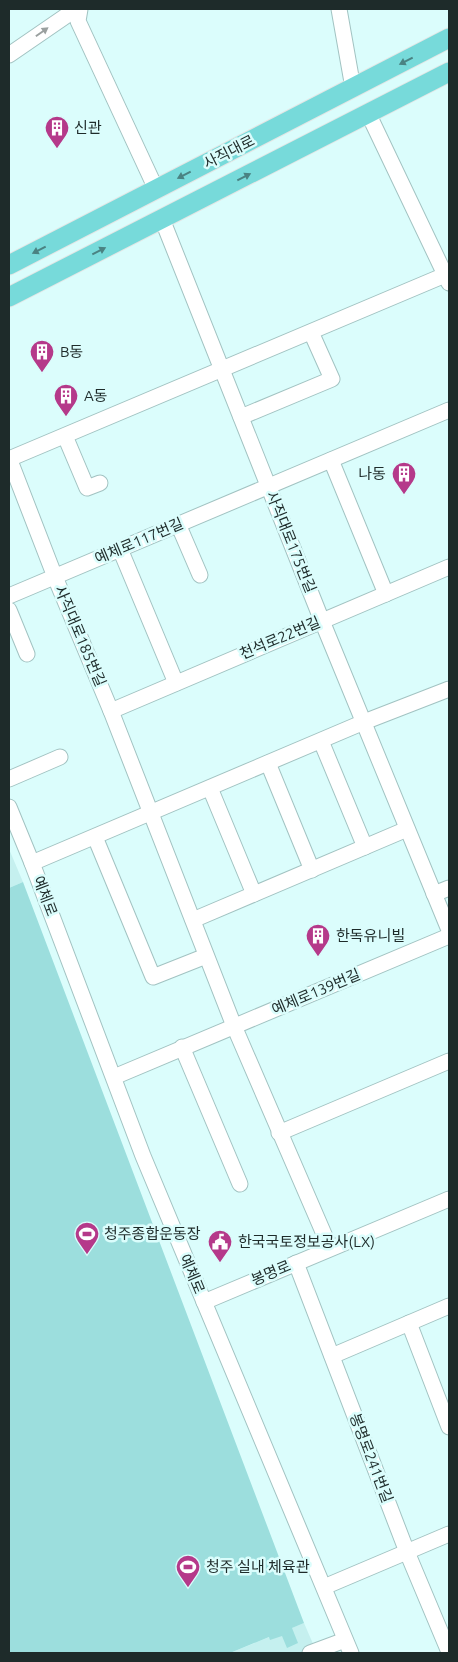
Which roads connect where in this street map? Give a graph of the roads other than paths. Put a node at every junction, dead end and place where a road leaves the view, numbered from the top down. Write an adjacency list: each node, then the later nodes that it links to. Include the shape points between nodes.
1 (76, 9): 5 (street, one-way to 1)
2 (80, 9): 9 (street, via 78,21)
3 (339, 9): 7 (street)
4 (449, 38): 7 (main road, 사직대로, one-way to 7)
5 (9, 55)
6 (449, 72): 8 (main road, 사직대로)
7 (353, 88): 9 (main road, 사직대로, one-way to 9)
8 (368, 113): 10 (main road, 사직대로, one-way to 8); 12 (street)
9 (156, 189): 11 (main road, 사직대로, one-way to 11)
10 (162, 219): 13 (main road, 사직대로, one-way to 10); 15 (street, 사직대로175번길)
11 (9, 265)
12 (447, 280): 14 (street)
13 (9, 297)
14 (311, 332): 15 (street); 17 (street, via 332,378)
15 (222, 370): 17 (street, 사직대로175번길); 18 (street)
16 (449, 410): 20 (street, 예체로117번길)
17 (241, 417): 22 (street, 사직대로175번길)
18 (65, 436): 19 (street); 21 (street, via 87,488)
19 (9, 459): 27 (street, 사직대로185번길)
20 (331, 460): 22 (street, 예체로117번길); 28 (street)
21 (100, 483)
22 (268, 486): 23 (street, 예체로117번길); 31 (street, 사직대로175번길)
23 (178, 524): 24 (street, 예체로117번길); 26 (street)
24 (120, 549): 27 (street, 예체로117번길); 33 (street)
25 (449, 567): 28 (street, 천석로22번길)
26 (200, 574)
27 (55, 577): 29 (street, 예체로117번길); 35 (street, 사직대로185번길)
28 (386, 594): 31 (street, 천석로22번길)
29 (9, 596)
30 (9, 610): 32 (street)
31 (322, 621): 33 (street, 천석로22번길); 36 (street, 사직대로175번길)
32 (27, 654)
33 (176, 683): 35 (street, 천석로22번길)
34 (449, 690): 36 (street)
35 (112, 711): 43 (street, 사직대로185번길)
36 (364, 722): 37 (street); 44 (street, 사직대로175번길)
37 (321, 741): 39 (street); 46 (street)
38 (60, 757): 40 (street)
39 (268, 764): 41 (street); 48 (street)
40 (9, 779)
41 (210, 788): 43 (street); 50 (street)
42 (9, 807): 47 (street, 예체로)
43 (151, 813): 45 (street); 52 (street, 사직대로185번길)
44 (407, 829): 46 (street); 51 (street, 사직대로175번길)
45 (95, 837): 47 (street); 55 (street, via 153,977)
46 (365, 847): 48 (street)
47 (32, 863): 59 (street, 예체로)
48 (312, 870): 50 (street)
49 (449, 888): 51 (street)
50 (254, 894): 52 (street)
51 (434, 894): 53 (street, 사직대로175번길)
52 (193, 920): 55 (street, 사직대로185번길)
53 (449, 930)
54 (449, 936): 56 (street, 예체로139번길)
55 (206, 956): 56 (street, 사직대로185번길)
56 (234, 1026): 57 (street, 예체로139번길); 60 (street, 사직대로185번길)
57 (182, 1048): 59 (street, 예체로139번길); 61 (street)
58 (449, 1061): 60 (street)
59 (114, 1077): 65 (street, 예체로)
60 (279, 1133): 63 (street, 사직대로185번길)
61 (240, 1184)
62 (449, 1199): 63 (street, 봉명로)
63 (330, 1248): 64 (street, 봉명로)
64 (296, 1263): 65 (street, 봉명로); 68 (street, 봉명로241번길)
65 (204, 1302): 72 (street, 예체로)
66 (449, 1306): 67 (street)
67 (409, 1323): 68 (street); 69 (street)
68 (332, 1356): 71 (street, 봉명로241번길)
69 (449, 1427)
70 (449, 1534): 71 (street)
71 (407, 1552): 72 (street); 74 (street, 봉명로241번길)
72 (324, 1587): 73 (street, 예체로)
73 (348, 1646): 75 (street)
74 (449, 1652)
75 (310, 1653)

